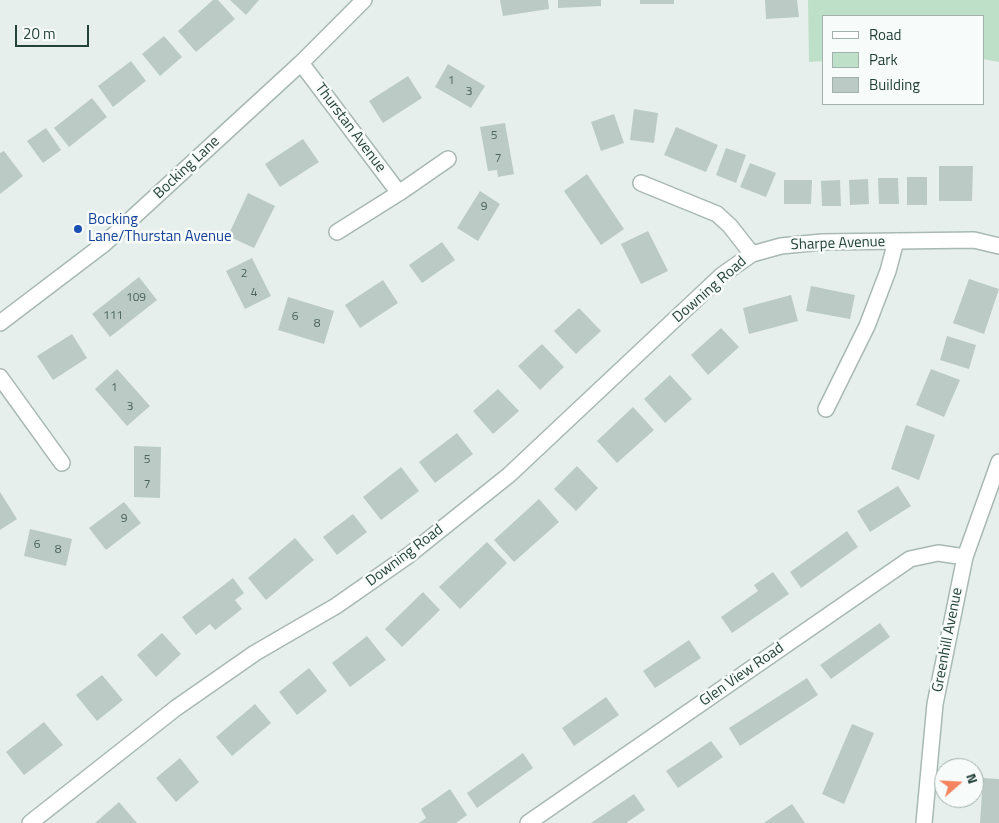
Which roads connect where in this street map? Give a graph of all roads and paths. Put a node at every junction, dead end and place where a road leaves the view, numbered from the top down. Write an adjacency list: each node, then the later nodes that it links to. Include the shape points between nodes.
1 (364, 0): 2 (street, Bocking Lane)
2 (301, 63): 5 (street, Thurstan Avenue); 10 (street, Bocking Lane, via 104,244)
3 (448, 158): 5 (street)
4 (641, 183): 9 (street, via 716,214)
5 (400, 192): 6 (street)
6 (337, 232)
7 (896, 241): 8 (street, Sharpe Avenue, via 974,240); 9 (street, Sharpe Avenue, via 822,242 781,246); 12 (street, via 867,326)
8 (999, 246)
9 (752, 254): 16 (street, Downing Road, via 722,275 509,475 409,555 336,606 255,653 192,697)
10 (0, 324)
11 (0, 377): 14 (street)
12 (826, 409)
13 (999, 462): 15 (street, Greenhill Avenue)
14 (62, 463)
15 (965, 557): 17 (street, Glen View Road, via 938,553 910,560); 18 (street, Greenhill Avenue, via 936,704)
16 (30, 823)
17 (528, 823)
18 (924, 823)

